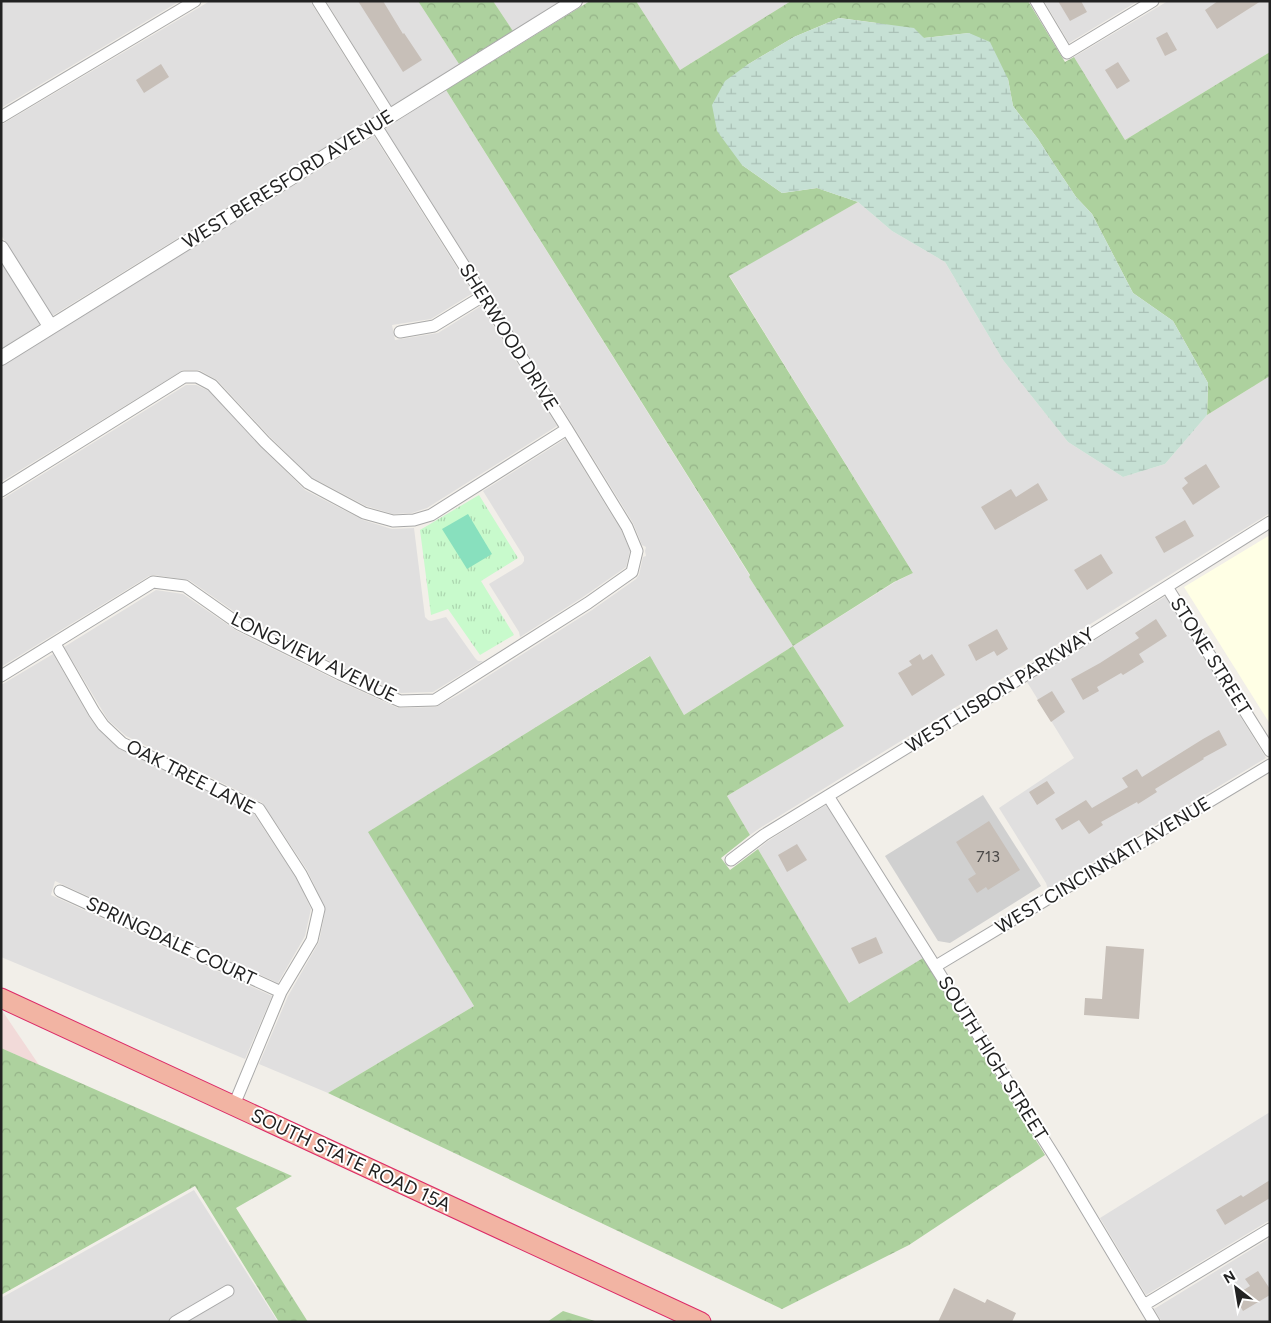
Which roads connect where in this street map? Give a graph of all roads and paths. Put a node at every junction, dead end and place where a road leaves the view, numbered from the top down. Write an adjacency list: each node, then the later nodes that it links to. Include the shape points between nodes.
1 (195, 1): 6 (street)
2 (318, 1): 7 (street)
3 (575, 1): 7 (street, WEST BERESFORD AVENUE)
4 (1036, 1): 5 (street, via 1067,53)
5 (1153, 1)
6 (1, 116)
7 (390, 116): 8 (street, WEST BERESFORD AVENUE)
8 (376, 126): 10 (street, SHERWOOD DRIVE); 11 (street, WEST BERESFORD AVENUE)
9 (1, 248): 11 (street)
10 (482, 296): 12 (street, via 434,326); 14 (street, SHERWOOD DRIVE)
11 (50, 326): 13 (street, WEST BERESFORD AVENUE)
12 (400, 332)
13 (1, 358)
14 (567, 429): 15 (street, via 431,515 393,522 364,513 308,483 212,385 196,377 184,378); 17 (street, SHERWOOD DRIVE, via 627,527)
15 (1, 491)
16 (1270, 522): 18 (street, WEST LISBON PARKWAY)
17 (637, 551): 19 (street, LONGVIEW AVENUE, via 632,572 435,700 400,701 340,674 239,624 185,586 154,582)
18 (1167, 587): 21 (street, STONE STREET); 23 (street, WEST LISBON PARKWAY)
19 (55, 644): 20 (street, LONGVIEW AVENUE); 27 (street, OAK TREE LANE, via 94,712 122,743 259,809 301,874 319,909 312,940)
20 (1, 676)
21 (1270, 751)
22 (1270, 764): 26 (street, WEST CINCINNATI AVENUE)
23 (828, 796): 24 (street, WEST LISBON PARKWAY, via 764,835); 26 (street, SOUTH HIGH STREET)
24 (731, 860)
25 (60, 891): 27 (street, SPRINGDALE COURT)
26 (936, 966): 32 (street, SOUTH HIGH STREET)
27 (281, 992): 29 (street, OAK TREE LANE)
28 (1, 998): 29 (highway, SOUTH STATE ROAD 15A)
29 (234, 1106): 34 (highway, SOUTH STATE ROAD 15A)
30 (1270, 1229): 32 (street)
31 (228, 1291): 33 (street)
32 (1144, 1306): 35 (street, SOUTH HIGH STREET)
33 (175, 1322)
34 (701, 1322)
35 (1154, 1322)

